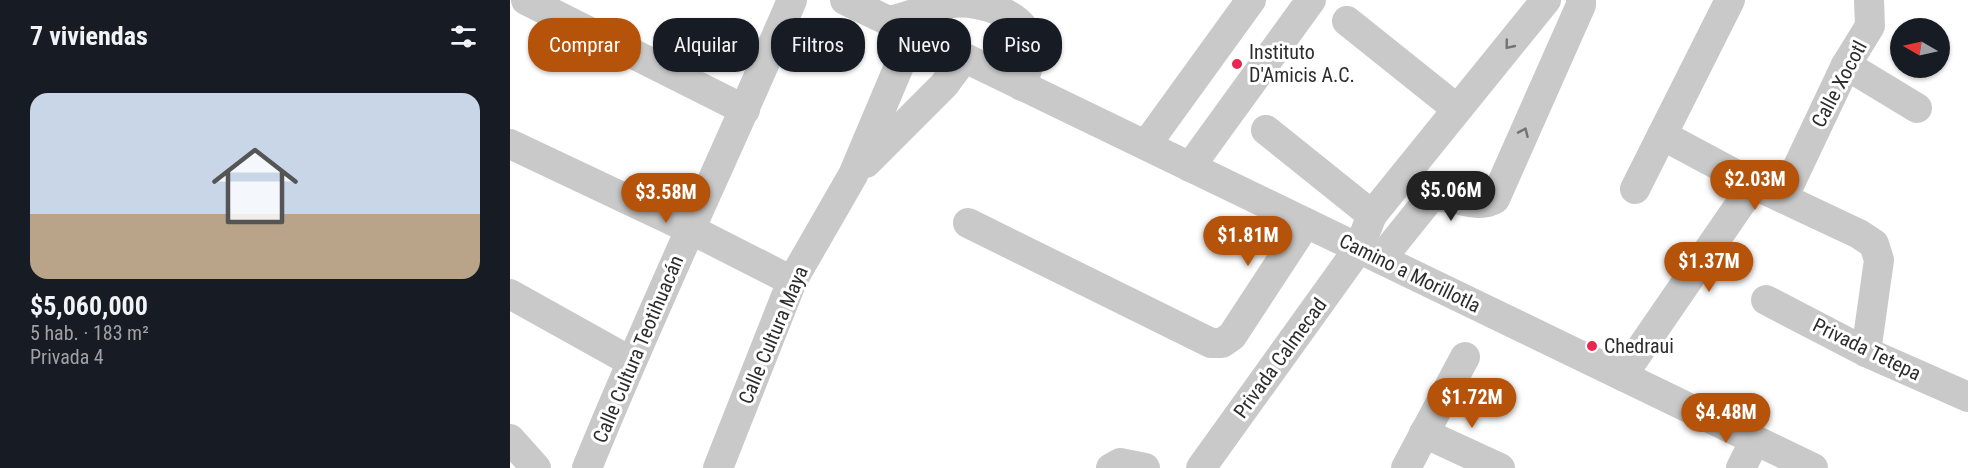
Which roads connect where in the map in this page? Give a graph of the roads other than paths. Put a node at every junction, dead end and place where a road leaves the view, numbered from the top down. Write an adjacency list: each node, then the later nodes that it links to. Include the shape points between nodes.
1 (526, 0): 19 (street)
2 (792, 0): 19 (street, Calle Cultura Teotihuacán)
3 (1251, 0): 24 (street)
4 (1311, 0): 25 (street)
5 (1546, 0): 20 (street, one-way to 20)
6 (1581, 0): 34 (street, one-way to 6, via 1430,198 1441,195 1483,204 1495,199)
7 (1730, 0): 22 (street)
8 (1869, 0): 14 (street, Calle Xocotl, via 1870,26)
9 (856, 3): 10 (street, Camino a Morillotla)
10 (884, 18)
11 (921, 18): 17 (street, via 954,3 1002,11 1019,22 1030,36 1032,51)
12 (1347, 21): 20 (street)
13 (971, 61): 17 (street, Camino a Morillotla)
14 (1846, 65): 18 (street); 29 (street, Calle Xocotl)
15 (887, 72): 26 (street, Calle Cultura Maya)
16 (954, 72): 26 (street, Calle Cultura Maya)
17 (1022, 86): 24 (street, Camino a Morillotla)
18 (1917, 108)
19 (745, 110): 33 (street, Calle Cultura Teotihuacán)
20 (1457, 110): 30 (street)
21 (1266, 130): 30 (street)
22 (1662, 135): 27 (street); 28 (street)
23 (510, 144): 33 (street)
24 (1146, 145): 25 (street, Camino a Morillotla)
25 (1190, 167): 32 (street, Camino a Morillotla)
26 (854, 175): 35 (street, Calle Cultura Maya)
27 (1754, 184): 29 (street); 41 (street)
28 (1635, 189)
29 (1783, 198): 38 (street, via 1874,244 1879,260)
30 (1372, 215): 34 (street)
31 (968, 222): 32 (street, via 1211,343 1222,343 1232,336)
32 (1306, 223): 34 (street, Camino a Morillotla)
33 (690, 229): 35 (street); 40 (street, Calle Cultura Teotihuacán)
34 (1370, 253): 41 (street, Camino a Morillotla); 51 (street, Privada Calmecad)
35 (792, 281): 48 (street, Calle Cultura Maya)
36 (510, 294): 40 (street)
37 (1766, 300): 38 (street, Privada Tetepa)
38 (1866, 352): 42 (street, Privada Tetepa)
39 (1465, 357): 43 (street)
40 (630, 362): 47 (street, Calle Cultura Teotihuacán)
41 (1622, 376): 45 (street, Camino a Morillotla)
42 (1968, 397)
43 (1424, 433): 52 (street); 53 (street)
44 (510, 440): 46 (street)
45 (1767, 453): 54 (street); 55 (street, Camino a Morillotla)
46 (536, 468)
47 (587, 468)
48 (718, 468)
49 (1112, 468): 50 (street, via 1120,463)
50 (1144, 468)
51 (1202, 468)
52 (1406, 468)
53 (1500, 468)
54 (1741, 468)
55 (1814, 468)

